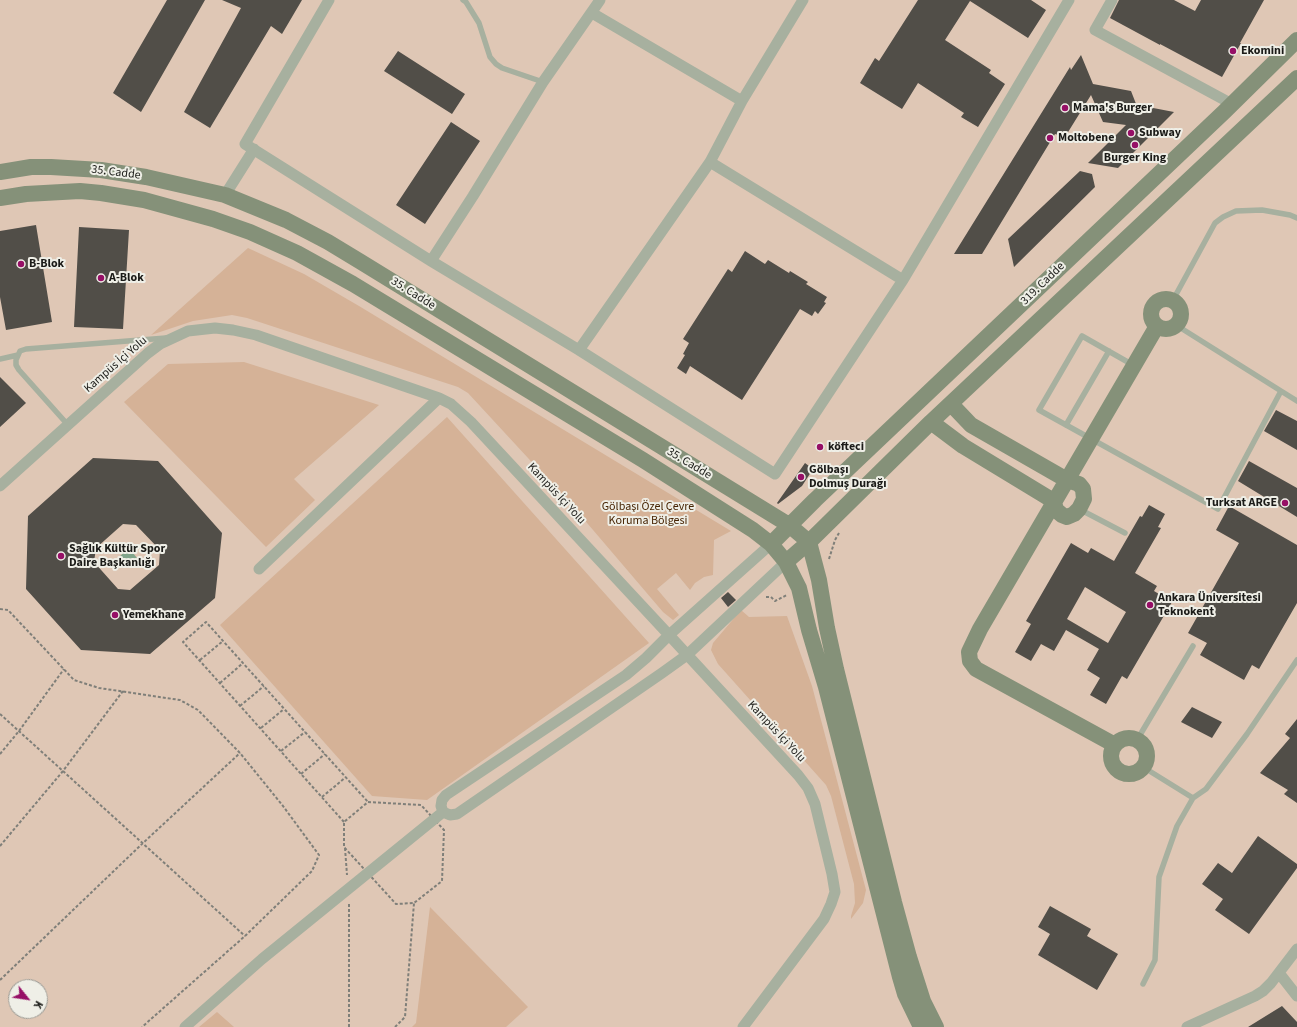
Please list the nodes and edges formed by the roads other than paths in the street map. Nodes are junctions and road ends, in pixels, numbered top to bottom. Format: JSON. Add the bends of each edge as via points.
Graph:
{"nodes":[{"id":1,"x":329,"y":0,"type":"edge"},
{"id":2,"x":463,"y":0,"type":"edge"},
{"id":3,"x":600,"y":0,"type":"edge"},
{"id":4,"x":803,"y":0,"type":"edge"},
{"id":5,"x":1069,"y":0,"type":"edge"},
{"id":6,"x":1112,"y":0,"type":"edge"},
{"id":7,"x":592,"y":13,"type":"junction"},
{"id":8,"x":1297,"y":40,"type":"edge"},
{"id":9,"x":1297,"y":78,"type":"edge"},
{"id":10,"x":543,"y":82,"type":"junction"},
{"id":11,"x":742,"y":101,"type":"junction"},
{"id":12,"x":1228,"y":108,"type":"junction"},
{"id":13,"x":1250,"y":123,"type":"junction"},
{"id":14,"x":254,"y":149,"type":"junction"},
{"id":15,"x":710,"y":162,"type":"junction"},
{"id":16,"x":0,"y":172,"type":"edge"},
{"id":17,"x":225,"y":195,"type":"junction"},
{"id":18,"x":0,"y":198,"type":"edge"},
{"id":19,"x":1297,"y":218,"type":"edge"},
{"id":20,"x":431,"y":261,"type":"junction"},
{"id":21,"x":903,"y":280,"type":"junction"},
{"id":22,"x":1173,"y":300,"type":"junction"},
{"id":23,"x":1176,"y":325,"type":"junction"},
{"id":24,"x":1157,"y":326,"type":"junction"},
{"id":25,"x":174,"y":337,"type":"junction"},
{"id":26,"x":579,"y":350,"type":"junction"},
{"id":27,"x":1108,"y":351,"type":"junction"},
{"id":28,"x":18,"y":354,"type":"junction"},
{"id":29,"x":0,"y":358,"type":"edge"},
{"id":30,"x":1134,"y":366,"type":"junction"},
{"id":31,"x":1281,"y":390,"type":"junction"},
{"id":32,"x":439,"y":398,"type":"junction"},
{"id":33,"x":1297,"y":401,"type":"edge"},
{"id":34,"x":951,"y":404,"type":"junction"},
{"id":35,"x":931,"y":422,"type":"junction"},
{"id":36,"x":68,"y":425,"type":"junction"},
{"id":37,"x":1066,"y":425,"type":"junction"},
{"id":38,"x":1091,"y":440,"type":"junction"},
{"id":39,"x":1067,"y":480,"type":"junction"},
{"id":40,"x":0,"y":486,"type":"edge"},
{"id":41,"x":1054,"y":502,"type":"junction"},
{"id":42,"x":1079,"y":509,"type":"junction"},
{"id":43,"x":789,"y":525,"type":"junction"},
{"id":44,"x":1125,"y":533,"type":"dead end"},
{"id":45,"x":809,"y":542,"type":"junction"},
{"id":46,"x":771,"y":544,"type":"junction"},
{"id":47,"x":786,"y":562,"type":"junction"},
{"id":48,"x":259,"y":569,"type":"dead end"},
{"id":49,"x":669,"y":635,"type":"junction"},
{"id":50,"x":1193,"y":646,"type":"dead end"},
{"id":51,"x":687,"y":655,"type":"junction"},
{"id":52,"x":1297,"y":660,"type":"edge"},
{"id":53,"x":1137,"y":740,"type":"junction"},
{"id":54,"x":1115,"y":745,"type":"junction"},
{"id":55,"x":1143,"y":767,"type":"junction"},
{"id":56,"x":1193,"y":798,"type":"junction"},
{"id":57,"x":443,"y":812,"type":"junction"},
{"id":58,"x":1297,"y":949,"type":"edge"},
{"id":59,"x":1279,"y":972,"type":"junction"},
{"id":60,"x":1143,"y":984,"type":"dead end"},
{"id":61,"x":1297,"y":996,"type":"edge"},
{"id":62,"x":185,"y":1027,"type":"edge"},
{"id":63,"x":743,"y":1027,"type":"edge"},
{"id":64,"x":921,"y":1027,"type":"edge"},
{"id":65,"x":936,"y":1027,"type":"edge"},
{"id":66,"x":1187,"y":1027,"type":"edge"}],
"edges":[{"from":1,"to":14,"type":"street","via":[[245,144]]},
{"from":2,"to":10,"type":"lane","via":[[479,23],[490,57],[496,64]]},
{"from":3,"to":7,"type":"street"},
{"from":4,"to":11,"type":"street"},
{"from":5,"to":21,"type":"street"},
{"from":6,"to":12,"type":"street","via":[[1095,30]]},
{"from":7,"to":10,"type":"street"},
{"from":7,"to":11,"type":"street"},
{"from":8,"to":12,"type":"street","name":"319. Cadde"},
{"from":9,"to":13,"type":"street","name":"319. Cadde"},
{"from":10,"to":20,"type":"street"},
{"from":11,"to":15,"type":"street"},
{"from":12,"to":13,"type":"street"},
{"from":12,"to":43,"type":"street","name":"319. Cadde"},
{"from":13,"to":34,"type":"street","name":"319. Cadde"},
{"from":14,"to":17,"type":"street"},
{"from":14,"to":20,"type":"street"},
{"from":15,"to":21,"type":"street"},
{"from":15,"to":26,"type":"street"},
{"from":16,"to":17,"type":"street","name":"35. Cadde","via":[[51,166],[101,170],[146,177]]},
{"from":17,"to":43,"type":"street","name":"35. Cadde","via":[[286,220],[328,242]]},
{"from":18,"to":46,"type":"street","name":"35. Cadde","via":[[80,191],[144,200],[213,219],[297,253],[353,284],[643,460]]},
{"from":19,"to":22,"type":"lane","via":[[1262,210],[1236,210],[1223,217],[1215,223]]},
{"from":20,"to":26,"type":"street"},
{"from":21,"to":26,"type":"street","via":[[775,474]]},
{"from":22,"to":23,"type":"street","via":[[1182,312],[1180,322]]},
{"from":22,"to":24,"type":"street","via":[[1163,298],[1152,308],[1151,318]]},
{"from":23,"to":24,"type":"street","via":[[1167,329]]},
{"from":23,"to":31,"type":"lane"},
{"from":24,"to":30,"type":"street"},
{"from":25,"to":28,"type":"lane","via":[[26,349]]},
{"from":25,"to":32,"type":"street","name":"Kampüs İçi Yolu","via":[[188,331],[215,328],[256,335]]},
{"from":25,"to":36,"type":"street","name":"Kampüs İçi Yolu","via":[[148,353]]},
{"from":27,"to":30,"type":"lane"},
{"from":27,"to":37,"type":"lane"},
{"from":27,"to":37,"type":"lane","via":[[1082,336],[1039,410]]},
{"from":28,"to":29,"type":"lane"},
{"from":28,"to":36,"type":"lane","via":[[16,365],[19,370]]},
{"from":30,"to":38,"type":"street"},
{"from":31,"to":33,"type":"lane"},
{"from":31,"to":38,"type":"lane","via":[[1218,509]]},
{"from":32,"to":48,"type":"street"},
{"from":32,"to":49,"type":"street","name":"Kampüs İçi Yolu","via":[[452,404],[471,422]]},
{"from":34,"to":35,"type":"street","name":"319. Cadde"},
{"from":34,"to":39,"type":"street","via":[[971,425]]},
{"from":35,"to":41,"type":"street","via":[[963,446]]},
{"from":35,"to":45,"type":"street","name":"319. Cadde"},
{"from":36,"to":40,"type":"street","name":"Kampüs İçi Yolu"},
{"from":37,"to":38,"type":"lane"},
{"from":38,"to":39,"type":"street"},
{"from":39,"to":41,"type":"street"},
{"from":39,"to":42,"type":"street","via":[[1079,484],[1082,489],[1084,499]]},
{"from":41,"to":42,"type":"street","via":[[1056,510],[1067,517]]},
{"from":41,"to":54,"type":"street","via":[[974,638],[969,652],[970,661],[976,669]]},
{"from":42,"to":44,"type":"lane"},
{"from":43,"to":45,"type":"street","name":"35. Cadde"},
{"from":43,"to":46,"type":"street","name":"319. Cadde"},
{"from":45,"to":47,"type":"street","name":"319. Cadde"},
{"from":45,"to":65,"type":"street","via":[[836,669],[896,909],[923,1001]]},
{"from":46,"to":47,"type":"street","name":"35. Cadde"},
{"from":46,"to":49,"type":"street"},
{"from":47,"to":51,"type":"street"},
{"from":47,"to":64,"type":"street","name":"35. Cadde","via":[[799,588],[900,977]]},
{"from":49,"to":51,"type":"street","name":"Kampüs İçi Yolu"},
{"from":49,"to":57,"type":"street","via":[[626,675],[446,795],[442,800]]},
{"from":50,"to":53,"type":"lane"},
{"from":51,"to":57,"type":"street","via":[[461,812],[450,815]]},
{"from":51,"to":63,"type":"street","name":"Kampüs İçi Yolu","via":[[808,788],[815,804],[835,892],[824,919]]},
{"from":52,"to":56,"type":"lane","via":[[1206,789]]},
{"from":53,"to":54,"type":"street","via":[[1125,738]]},
{"from":53,"to":55,"type":"street","via":[[1147,755]]},
{"from":54,"to":55,"type":"street","via":[[1111,756],[1118,770],[1128,774]]},
{"from":55,"to":56,"type":"lane"},
{"from":56,"to":60,"type":"lane","via":[[1177,826],[1159,877],[1155,960]]},
{"from":57,"to":62,"type":"street","via":[[262,959]]},
{"from":58,"to":59,"type":"street"},
{"from":59,"to":61,"type":"street"},
{"from":59,"to":66,"type":"street","via":[[1271,983],[1255,996]]}]}
